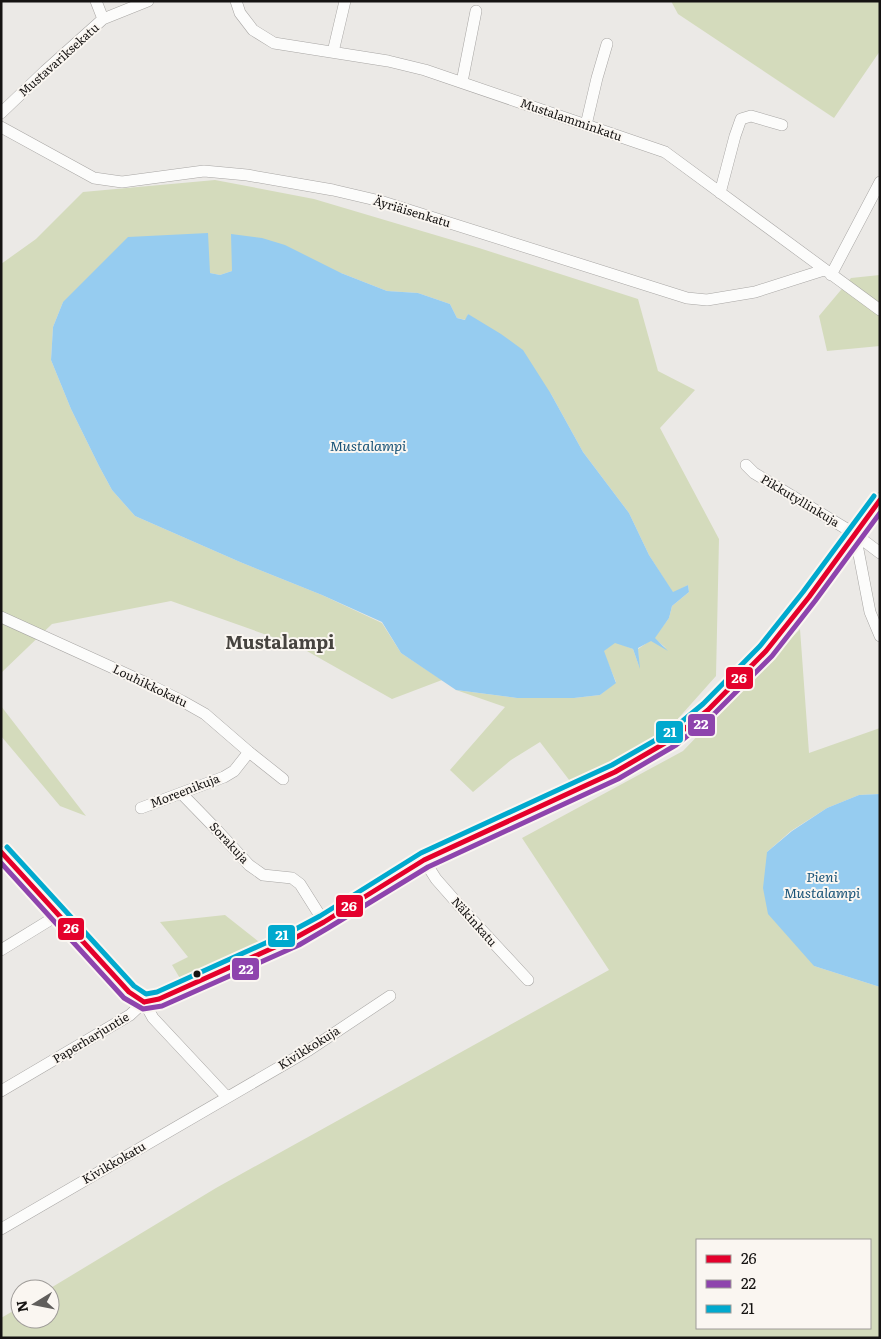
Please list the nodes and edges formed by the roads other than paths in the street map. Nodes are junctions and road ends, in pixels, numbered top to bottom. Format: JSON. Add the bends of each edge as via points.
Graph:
{"nodes":[{"id":1,"x":96,"y":1,"type":"edge"},
{"id":2,"x":148,"y":1,"type":"edge"},
{"id":3,"x":236,"y":1,"type":"edge"},
{"id":4,"x":345,"y":1,"type":"edge"},
{"id":5,"x":476,"y":11,"type":"dead end"},
{"id":6,"x":103,"y":19,"type":"junction"},
{"id":7,"x":607,"y":44,"type":"dead end"},
{"id":8,"x":333,"y":52,"type":"junction"},
{"id":9,"x":462,"y":82,"type":"junction"},
{"id":10,"x":1,"y":113,"type":"edge"},
{"id":11,"x":586,"y":125,"type":"junction"},
{"id":12,"x":782,"y":125,"type":"dead end"},
{"id":13,"x":1,"y":127,"type":"edge"},
{"id":14,"x":880,"y":182,"type":"edge"},
{"id":15,"x":720,"y":192,"type":"junction"},
{"id":16,"x":827,"y":273,"type":"junction"},
{"id":17,"x":880,"y":310,"type":"edge"},
{"id":18,"x":746,"y":465,"type":"dead end"},
{"id":19,"x":880,"y":500,"type":"edge"},
{"id":20,"x":855,"y":534,"type":"junction"},
{"id":21,"x":880,"y":553,"type":"edge"},
{"id":22,"x":1,"y":617,"type":"edge"},
{"id":23,"x":880,"y":636,"type":"edge"},
{"id":24,"x":249,"y":752,"type":"junction"},
{"id":25,"x":284,"y":779,"type":"dead end"},
{"id":26,"x":181,"y":793,"type":"junction"},
{"id":27,"x":141,"y":808,"type":"dead end"},
{"id":28,"x":1,"y":852,"type":"edge"},
{"id":29,"x":424,"y":860,"type":"junction"},
{"id":30,"x":58,"y":915,"type":"junction"},
{"id":31,"x":324,"y":922,"type":"junction"},
{"id":32,"x":1,"y":950,"type":"edge"},
{"id":33,"x":528,"y":980,"type":"dead end"},
{"id":34,"x":390,"y":996,"type":"dead end"},
{"id":35,"x":144,"y":1002,"type":"junction"},
{"id":36,"x":1,"y":1091,"type":"edge"},
{"id":37,"x":227,"y":1097,"type":"junction"},
{"id":38,"x":1,"y":1229,"type":"edge"}],
"edges":[{"from":1,"to":6,"type":"street"},
{"from":2,"to":6,"type":"street","name":"Mustavariksekatu"},
{"from":3,"to":8,"type":"street","name":"Mustalamminkatu","via":[[240,13],[253,30],[274,43]]},
{"from":4,"to":8,"type":"street"},
{"from":5,"to":9,"type":"street"},
{"from":6,"to":10,"type":"street","name":"Mustavariksekatu"},
{"from":7,"to":11,"type":"street"},
{"from":8,"to":9,"type":"street","name":"Mustalamminkatu","via":[[388,61]]},
{"from":9,"to":11,"type":"street","name":"Mustalamminkatu"},
{"from":11,"to":15,"type":"street","name":"Mustalamminkatu","via":[[665,152]]},
{"from":12,"to":15,"type":"street","via":[[751,116],[741,119]]},
{"from":13,"to":16,"type":"street","name":"Äyriäisenkatu","via":[[94,178],[122,182],[204,172],[247,175],[333,190],[687,298],[707,300],[755,292]]},
{"from":14,"to":16,"type":"street"},
{"from":15,"to":16,"type":"street","name":"Mustalamminkatu"},
{"from":16,"to":17,"type":"street","name":"Mustalamminkatu"},
{"from":18,"to":20,"type":"street","name":"Pikkutyllinkuja"},
{"from":19,"to":20,"type":"street","name":"Paperharjuntie"},
{"from":20,"to":21,"type":"street","name":"Pikkutyllinkuja"},
{"from":20,"to":23,"type":"street","via":[[870,612]]},
{"from":20,"to":29,"type":"street","name":"Paperharjuntie","via":[[766,651],[708,710],[672,739],[615,772]]},
{"from":22,"to":24,"type":"street","name":"Louhikkokatu","via":[[182,701],[205,714]]},
{"from":24,"to":25,"type":"street","name":"Louhikkokatu"},
{"from":24,"to":26,"type":"street","name":"Moreenikuja","via":[[234,771]]},
{"from":26,"to":27,"type":"street","name":"Moreenikuja"},
{"from":26,"to":31,"type":"street","name":"Sorakuja","via":[[249,865],[263,874],[292,878],[300,884]]},
{"from":28,"to":30,"type":"street"},
{"from":29,"to":31,"type":"street","name":"Paperharjuntie"},
{"from":29,"to":33,"type":"street","name":"Näkinkatu","via":[[436,880]]},
{"from":30,"to":32,"type":"street"},
{"from":30,"to":35,"type":"street","via":[[129,992]]},
{"from":31,"to":35,"type":"street","name":"Paperharjuntie","via":[[230,968],[160,999]]},
{"from":34,"to":37,"type":"street","name":"Kivikkokuja","via":[[309,1050]]},
{"from":35,"to":36,"type":"street","name":"Paperharjuntie","via":[[130,1015]]},
{"from":35,"to":37,"type":"street","via":[[153,1018]]},
{"from":37,"to":38,"type":"street","name":"Kivikkokatu"}]}
